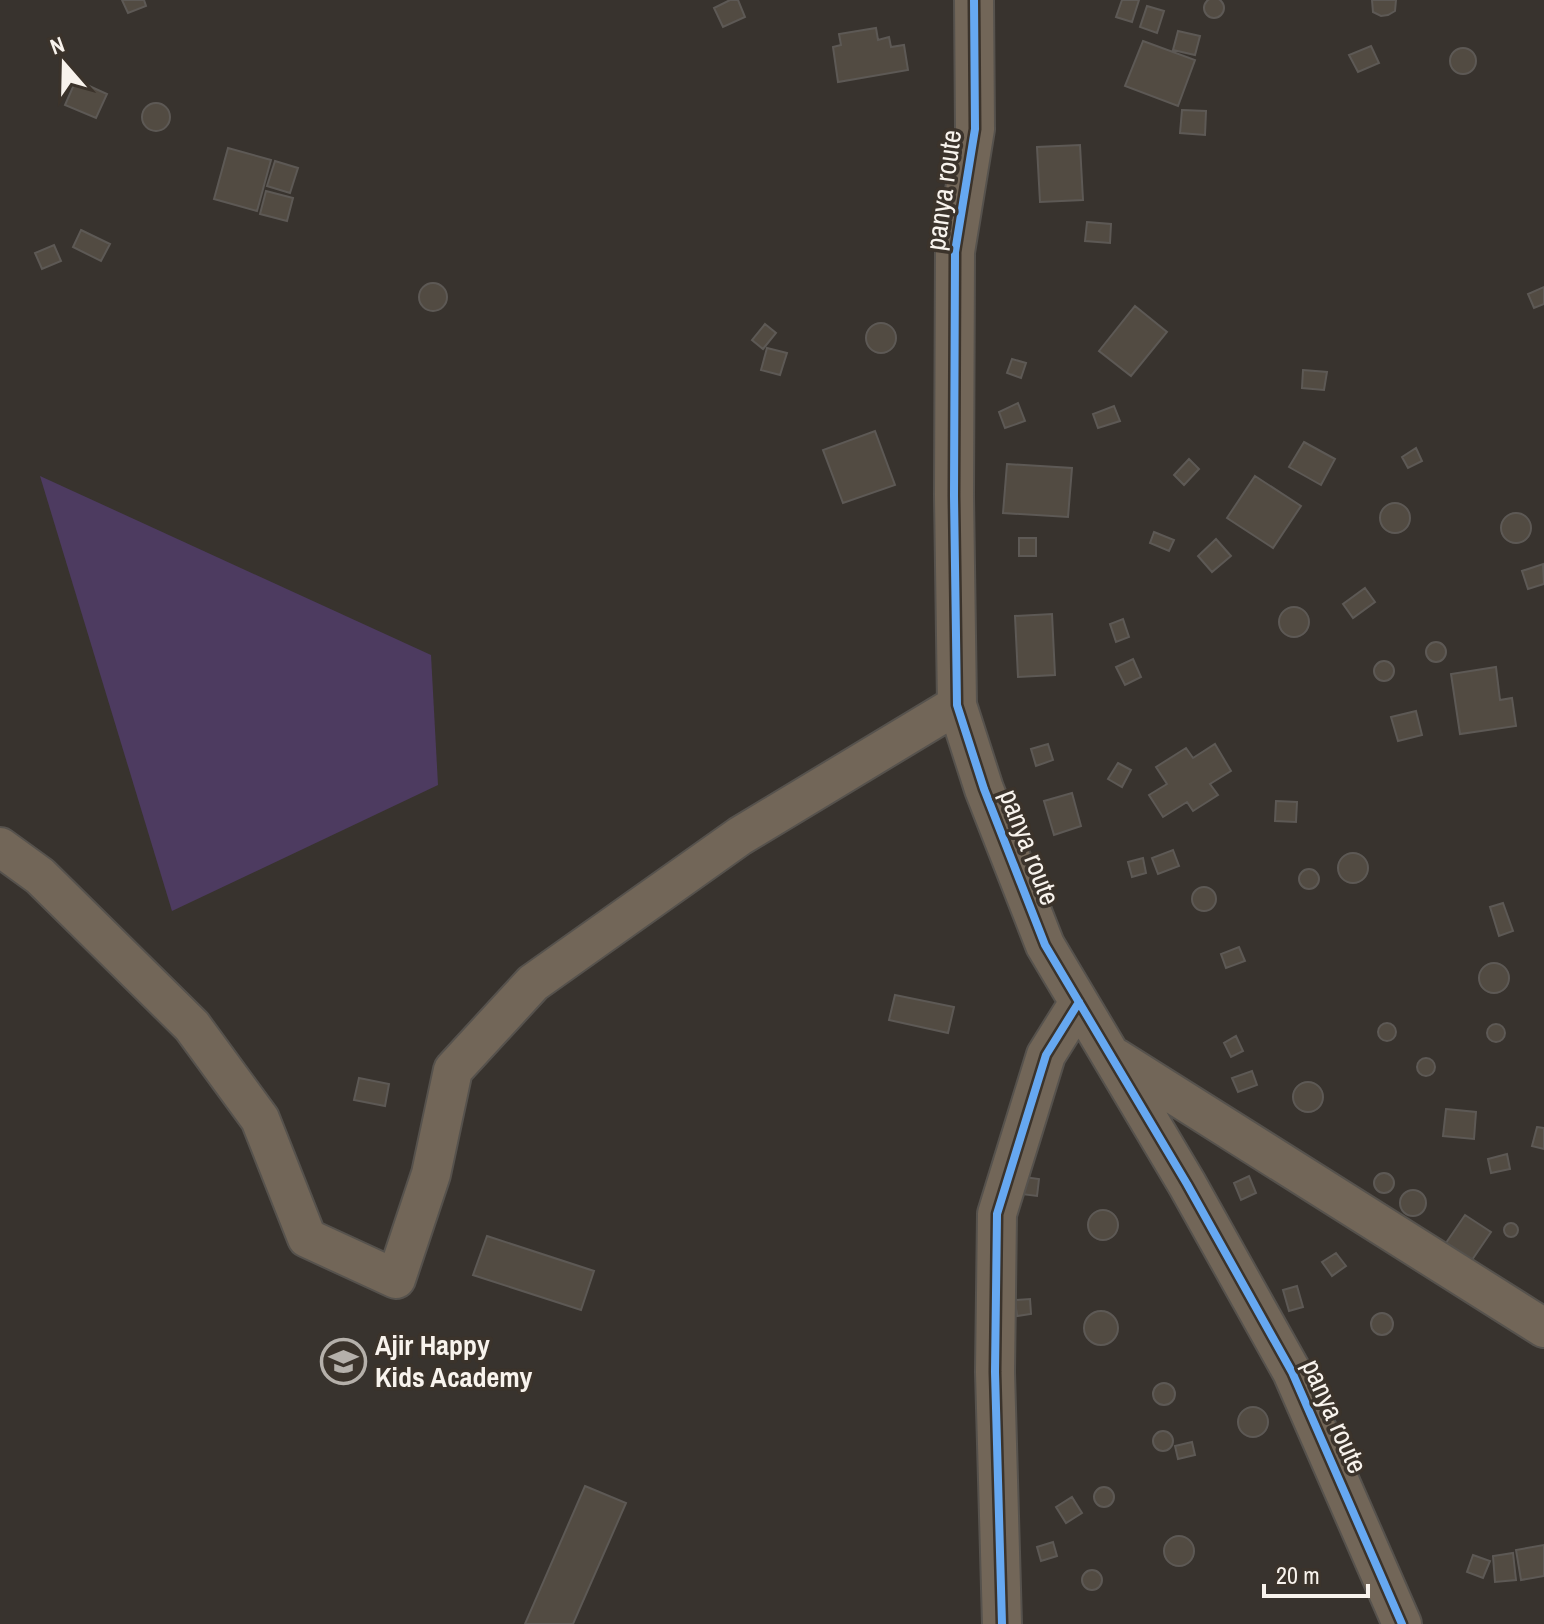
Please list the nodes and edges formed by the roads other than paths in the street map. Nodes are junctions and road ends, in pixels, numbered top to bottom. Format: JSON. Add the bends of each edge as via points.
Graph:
{"nodes":[{"id":1,"x":974,"y":0,"type":"edge"},
{"id":2,"x":957,"y":705,"type":"junction"},
{"id":3,"x":0,"y":847,"type":"edge"},
{"id":4,"x":1079,"y":1002,"type":"junction"},
{"id":5,"x":1110,"y":1055,"type":"junction"},
{"id":6,"x":1544,"y":1328,"type":"edge"},
{"id":7,"x":1002,"y":1624,"type":"edge"},
{"id":8,"x":1402,"y":1624,"type":"edge"}],
"edges":[{"from":1,"to":2,"type":"street","name":"panya route","via":[[975,129],[955,252]]},
{"from":2,"to":3,"type":"street","via":[[740,836],[533,983],[453,1070],[431,1174],[396,1279],[307,1238],[260,1119],[192,1026],[40,876]]},
{"from":2,"to":4,"type":"street","name":"panya route","via":[[1045,945]]},
{"from":4,"to":5,"type":"street","name":"panya route"},
{"from":4,"to":7,"type":"street","via":[[1046,1055],[997,1214]]},
{"from":5,"to":6,"type":"street"},
{"from":5,"to":8,"type":"street","name":"panya route","via":[[1292,1372]]}]}
